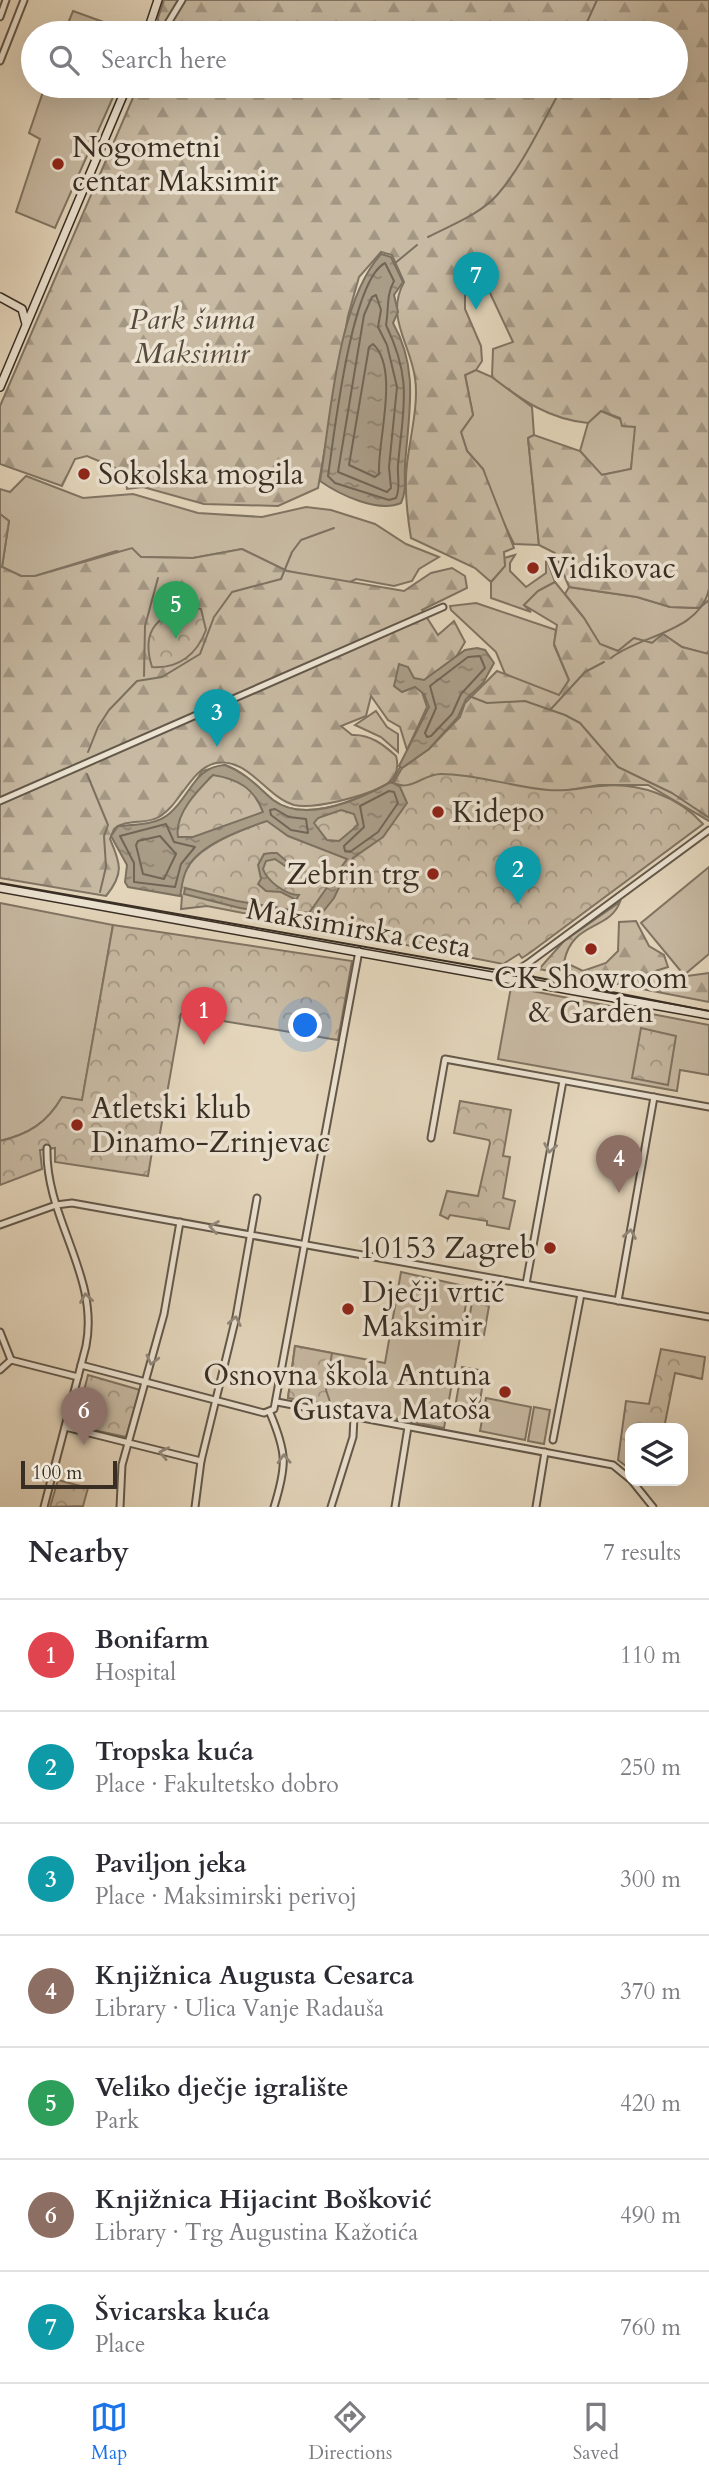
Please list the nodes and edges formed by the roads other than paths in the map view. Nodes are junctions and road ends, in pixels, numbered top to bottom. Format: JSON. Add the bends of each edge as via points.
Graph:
{"nodes":[{"id":1,"x":6,"y":0,"type":"edge"},
{"id":2,"x":24,"y":0,"type":"edge"},
{"id":3,"x":158,"y":0,"type":"edge"},
{"id":4,"x":182,"y":0,"type":"edge"},
{"id":5,"x":0,"y":17,"type":"edge"},
{"id":6,"x":151,"y":21,"type":"edge"},
{"id":7,"x":169,"y":21,"type":"edge"},
{"id":8,"x":0,"y":61,"type":"edge"},
{"id":9,"x":122,"y":98,"type":"edge"},
{"id":10,"x":0,"y":297,"type":"edge"},
{"id":11,"x":37,"y":300,"type":"junction"},
{"id":12,"x":19,"y":307,"type":"junction"},
{"id":13,"x":24,"y":330,"type":"junction"},
{"id":14,"x":0,"y":387,"type":"edge"},
{"id":15,"x":443,"y":607,"type":"dead end"},
{"id":16,"x":0,"y":801,"type":"edge"},
{"id":17,"x":709,"y":830,"type":"edge"},
{"id":18,"x":0,"y":888,"type":"edge"},
{"id":19,"x":359,"y":951,"type":"junction"},
{"id":20,"x":527,"y":964,"type":"junction"},
{"id":21,"x":506,"y":976,"type":"junction"},
{"id":22,"x":532,"y":981,"type":"junction"},
{"id":23,"x":709,"y":1015,"type":"edge"},
{"id":24,"x":563,"y":1081,"type":"junction"},
{"id":25,"x":654,"y":1097,"type":"junction"},
{"id":26,"x":709,"y":1107,"type":"edge"},
{"id":27,"x":431,"y":1138,"type":"dead end"},
{"id":28,"x":47,"y":1148,"type":"dead end"},
{"id":29,"x":257,"y":1198,"type":"dead end"},
{"id":30,"x":56,"y":1205,"type":"junction"},
{"id":31,"x":180,"y":1222,"type":"junction"},
{"id":32,"x":0,"y":1225,"type":"edge"},
{"id":33,"x":250,"y":1234,"type":"junction"},
{"id":34,"x":305,"y":1244,"type":"junction"},
{"id":35,"x":526,"y":1284,"type":"junction"},
{"id":36,"x":580,"y":1294,"type":"junction"},
{"id":37,"x":618,"y":1301,"type":"junction"},
{"id":38,"x":709,"y":1317,"type":"edge"},
{"id":39,"x":0,"y":1332,"type":"edge"},
{"id":40,"x":10,"y":1360,"type":"junction"},
{"id":41,"x":81,"y":1366,"type":"junction"},
{"id":42,"x":0,"y":1370,"type":"edge"},
{"id":43,"x":78,"y":1377,"type":"junction"},
{"id":44,"x":145,"y":1382,"type":"junction"},
{"id":45,"x":216,"y":1401,"type":"junction"},
{"id":46,"x":277,"y":1402,"type":"junction"},
{"id":47,"x":270,"y":1413,"type":"junction"},
{"id":48,"x":354,"y":1417,"type":"junction"},
{"id":49,"x":65,"y":1427,"type":"junction"},
{"id":50,"x":408,"y":1427,"type":"junction"},
{"id":51,"x":554,"y":1440,"type":"dead end"},
{"id":52,"x":128,"y":1444,"type":"junction"},
{"id":53,"x":545,"y":1452,"type":"junction"},
{"id":54,"x":201,"y":1461,"type":"junction"},
{"id":55,"x":625,"y":1475,"type":"edge"},
{"id":56,"x":636,"y":1486,"type":"edge"},
{"id":57,"x":44,"y":1507,"type":"edge"},
{"id":58,"x":120,"y":1507,"type":"edge"},
{"id":59,"x":195,"y":1507,"type":"edge"},
{"id":60,"x":274,"y":1507,"type":"edge"},
{"id":61,"x":331,"y":1507,"type":"edge"},
{"id":62,"x":394,"y":1507,"type":"edge"},
{"id":63,"x":536,"y":1507,"type":"edge"},
{"id":64,"x":653,"y":1507,"type":"edge"}],
"edges":[{"from":1,"to":5,"type":"street"},
{"from":2,"to":8,"type":"street"},
{"from":3,"to":6,"type":"main road"},
{"from":4,"to":7,"type":"street"},
{"from":9,"to":11,"type":"main road"},
{"from":10,"to":12,"type":"main road"},
{"from":11,"to":12,"type":"main road","via":[[29,307]]},
{"from":11,"to":13,"type":"main road"},
{"from":12,"to":13,"type":"main road","via":[[26,317]]},
{"from":13,"to":14,"type":"main road"},
{"from":15,"to":16,"type":"street"},
{"from":17,"to":20,"type":"street"},
{"from":18,"to":19,"type":"main road","name":"Maksimirska cesta"},
{"from":19,"to":21,"type":"main road","name":"Maksimirska cesta"},
{"from":19,"to":34,"type":"street"},
{"from":20,"to":21,"type":"street"},
{"from":20,"to":22,"type":"street"},
{"from":21,"to":22,"type":"main road","name":"Maksimirska cesta"},
{"from":22,"to":23,"type":"main road","name":"Maksimirska cesta"},
{"from":24,"to":25,"type":"street"},
{"from":24,"to":27,"type":"street","via":[[445,1059]]},
{"from":24,"to":35,"type":"street","one_way":true},
{"from":25,"to":26,"type":"street"},
{"from":37,"to":25,"type":"street","one_way":true},
{"from":28,"to":30,"type":"street"},
{"from":29,"to":33,"type":"street"},
{"from":30,"to":31,"type":"street","via":[[72,1203]]},
{"from":30,"to":32,"type":"street"},
{"from":41,"to":30,"type":"street","one_way":true,"via":[[88,1332],[87,1298]]},
{"from":33,"to":31,"type":"street","one_way":true},
{"from":31,"to":44,"type":"street","one_way":true,"via":[[167,1301]]},
{"from":33,"to":34,"type":"street"},
{"from":45,"to":33,"type":"street","one_way":true},
{"from":34,"to":35,"type":"street"},
{"from":34,"to":46,"type":"street"},
{"from":35,"to":36,"type":"street"},
{"from":36,"to":37,"type":"street"},
{"from":36,"to":51,"type":"street"},
{"from":37,"to":38,"type":"street"},
{"from":39,"to":40,"type":"street"},
{"from":40,"to":42,"type":"street"},
{"from":40,"to":43,"type":"street"},
{"from":41,"to":43,"type":"street"},
{"from":41,"to":44,"type":"street"},
{"from":43,"to":49,"type":"street"},
{"from":44,"to":45,"type":"street"},
{"from":44,"to":52,"type":"street"},
{"from":45,"to":47,"type":"street"},
{"from":45,"to":54,"type":"street"},
{"from":46,"to":47,"type":"street"},
{"from":46,"to":48,"type":"street"},
{"from":60,"to":47,"type":"street","one_way":true,"via":[[285,1455]]},
{"from":48,"to":50,"type":"street"},
{"from":48,"to":61,"type":"street","via":[[353,1437]]},
{"from":49,"to":52,"type":"street"},
{"from":49,"to":57,"type":"street"},
{"from":50,"to":53,"type":"street"},
{"from":50,"to":62,"type":"street"},
{"from":54,"to":52,"type":"street","one_way":true},
{"from":52,"to":58,"type":"street","via":[[120,1476]]},
{"from":53,"to":55,"type":"street","via":[[612,1465]]},
{"from":53,"to":63,"type":"street"},
{"from":54,"to":59,"type":"street"},
{"from":56,"to":64,"type":"street"}]}
